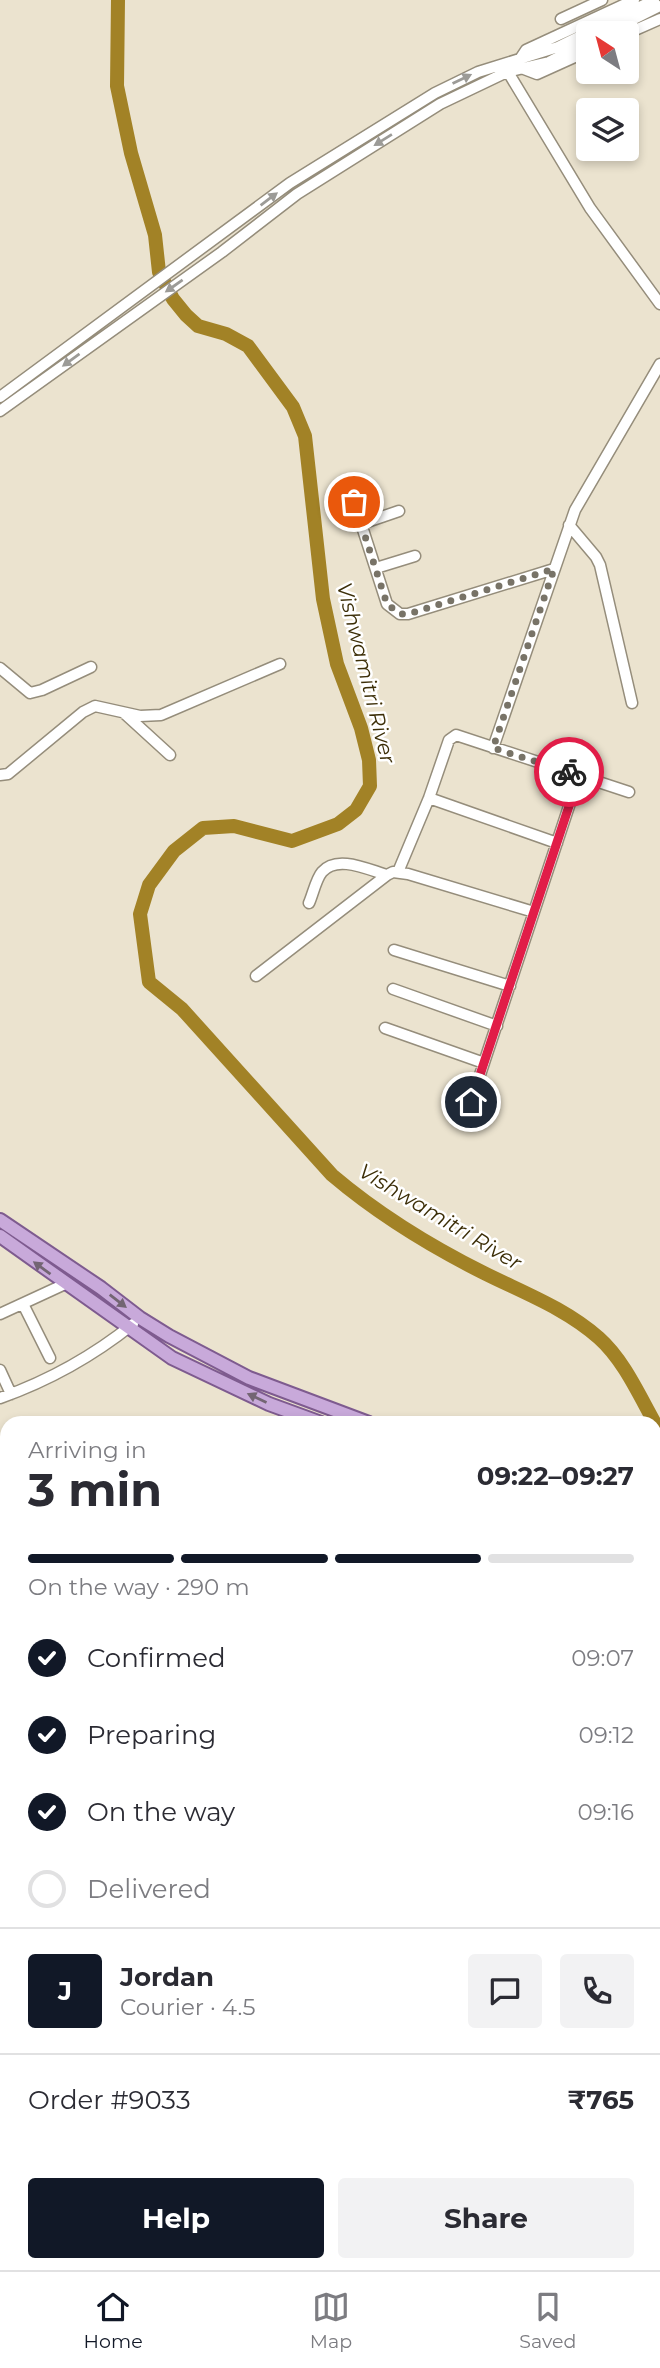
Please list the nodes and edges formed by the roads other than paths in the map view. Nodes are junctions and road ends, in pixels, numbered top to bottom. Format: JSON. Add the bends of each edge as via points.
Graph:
{"nodes":[{"id":1,"x":576,"y":0,"type":"edge"},
{"id":2,"x":602,"y":0,"type":"edge"},
{"id":3,"x":634,"y":0,"type":"edge"},
{"id":4,"x":654,"y":0,"type":"edge"},
{"id":5,"x":660,"y":6,"type":"edge"},
{"id":6,"x":580,"y":10,"type":"junction"},
{"id":7,"x":561,"y":19,"type":"dead end"},
{"id":8,"x":660,"y":19,"type":"edge"},
{"id":9,"x":585,"y":21,"type":"edge"},
{"id":10,"x":590,"y":21,"type":"edge"},
{"id":11,"x":630,"y":21,"type":"edge"},
{"id":12,"x":576,"y":28,"type":"edge"},
{"id":13,"x":639,"y":28,"type":"edge"},
{"id":14,"x":576,"y":48,"type":"edge"},
{"id":15,"x":576,"y":56,"type":"edge"},
{"id":16,"x":522,"y":64,"type":"junction"},
{"id":17,"x":505,"y":68,"type":"junction"},
{"id":18,"x":660,"y":304,"type":"edge"},
{"id":19,"x":660,"y":364,"type":"edge"},
{"id":20,"x":0,"y":397,"type":"edge"},
{"id":21,"x":0,"y":411,"type":"edge"},
{"id":22,"x":347,"y":480,"type":"dead end"},
{"id":23,"x":400,"y":511,"type":"dead end"},
{"id":24,"x":361,"y":524,"type":"junction"},
{"id":25,"x":569,"y":525,"type":"junction"},
{"id":26,"x":415,"y":556,"type":"dead end"},
{"id":27,"x":376,"y":568,"type":"junction"},
{"id":28,"x":554,"y":569,"type":"junction"},
{"id":29,"x":280,"y":664,"type":"dead end"},
{"id":30,"x":91,"y":667,"type":"dead end"},
{"id":31,"x":0,"y":668,"type":"edge"},
{"id":32,"x":632,"y":703,"type":"dead end"},
{"id":33,"x":124,"y":712,"type":"junction"},
{"id":34,"x":493,"y":748,"type":"junction"},
{"id":35,"x":170,"y":755,"type":"dead end"},
{"id":36,"x":0,"y":775,"type":"edge"},
{"id":37,"x":579,"y":776,"type":"junction"},
{"id":38,"x":629,"y":792,"type":"dead end"},
{"id":39,"x":429,"y":798,"type":"junction"},
{"id":40,"x":557,"y":844,"type":"junction"},
{"id":41,"x":398,"y":872,"type":"junction"},
{"id":42,"x":387,"y":875,"type":"junction"},
{"id":43,"x":309,"y":903,"type":"dead end"},
{"id":44,"x":534,"y":912,"type":"junction"},
{"id":45,"x":394,"y":950,"type":"dead end"},
{"id":46,"x":256,"y":976,"type":"dead end"},
{"id":47,"x":510,"y":986,"type":"junction"},
{"id":48,"x":393,"y":989,"type":"dead end"},
{"id":49,"x":496,"y":1026,"type":"junction"},
{"id":50,"x":385,"y":1028,"type":"dead end"},
{"id":51,"x":484,"y":1063,"type":"junction"},
{"id":52,"x":471,"y":1102,"type":"dead end"},
{"id":53,"x":0,"y":1220,"type":"edge"},
{"id":54,"x":0,"y":1236,"type":"edge"},
{"id":55,"x":65,"y":1284,"type":"junction"},
{"id":56,"x":23,"y":1304,"type":"junction"},
{"id":57,"x":0,"y":1314,"type":"edge"},
{"id":58,"x":140,"y":1318,"type":"junction"},
{"id":59,"x":128,"y":1328,"type":"junction"},
{"id":60,"x":50,"y":1358,"type":"dead end"},
{"id":61,"x":0,"y":1370,"type":"edge"},
{"id":62,"x":11,"y":1394,"type":"junction"},
{"id":63,"x":0,"y":1398,"type":"edge"},
{"id":64,"x":301,"y":1416,"type":"edge"},
{"id":65,"x":350,"y":1416,"type":"edge"}],
"edges":[{"from":1,"to":6,"type":"street"},
{"from":2,"to":6,"type":"street"},
{"from":3,"to":10,"type":"street"},
{"from":4,"to":16,"type":"street"},
{"from":5,"to":11,"type":"street"},
{"from":6,"to":7,"type":"street"},
{"from":6,"to":9,"type":"street"},
{"from":8,"to":13,"type":"street"},
{"from":12,"to":16,"type":"street","via":[[526,50]]},
{"from":14,"to":16,"type":"street","via":[[550,61]]},
{"from":15,"to":16,"type":"street","via":[[537,74]]},
{"from":16,"to":17,"type":"street"},
{"from":17,"to":18,"type":"street","via":[[601,225]]},
{"from":20,"to":17,"type":"street","one_way":true,"via":[[290,183],[435,93],[478,72]]},
{"from":17,"to":21,"type":"street","one_way":true,"via":[[297,194]]},
{"from":19,"to":25,"type":"street"},
{"from":22,"to":24,"type":"street"},
{"from":23,"to":24,"type":"street"},
{"from":24,"to":27,"type":"street"},
{"from":25,"to":28,"type":"street"},
{"from":25,"to":32,"type":"street","via":[[600,565]]},
{"from":26,"to":27,"type":"street"},
{"from":27,"to":28,"type":"street","via":[[387,604],[400,614]]},
{"from":28,"to":34,"type":"street"},
{"from":29,"to":33,"type":"street","via":[[161,715]]},
{"from":30,"to":31,"type":"street","via":[[30,693]]},
{"from":33,"to":35,"type":"street"},
{"from":33,"to":36,"type":"street","via":[[89,708],[8,774]]},
{"from":34,"to":37,"type":"street"},
{"from":34,"to":39,"type":"street","via":[[456,735],[449,740]]},
{"from":37,"to":38,"type":"street"},
{"from":37,"to":40,"type":"street"},
{"from":39,"to":40,"type":"street"},
{"from":39,"to":41,"type":"street"},
{"from":40,"to":44,"type":"street"},
{"from":41,"to":42,"type":"street"},
{"from":41,"to":44,"type":"street"},
{"from":42,"to":43,"type":"street","via":[[342,863],[331,866],[322,871]]},
{"from":42,"to":46,"type":"street"},
{"from":44,"to":47,"type":"street"},
{"from":45,"to":47,"type":"street"},
{"from":47,"to":49,"type":"street"},
{"from":48,"to":49,"type":"street"},
{"from":49,"to":51,"type":"street"},
{"from":50,"to":51,"type":"street"},
{"from":51,"to":52,"type":"street"},
{"from":53,"to":58,"type":"main road","one_way":true},
{"from":55,"to":54,"type":"main road","one_way":true},
{"from":55,"to":56,"type":"street"},
{"from":55,"to":59,"type":"main road"},
{"from":56,"to":57,"type":"street"},
{"from":56,"to":60,"type":"street"},
{"from":58,"to":59,"type":"street"},
{"from":58,"to":65,"type":"main road","via":[[249,1378]]},
{"from":59,"to":62,"type":"street","via":[[71,1366]]},
{"from":64,"to":59,"type":"main road","one_way":true,"via":[[172,1358]]},
{"from":61,"to":62,"type":"street"},
{"from":62,"to":63,"type":"street"}]}
